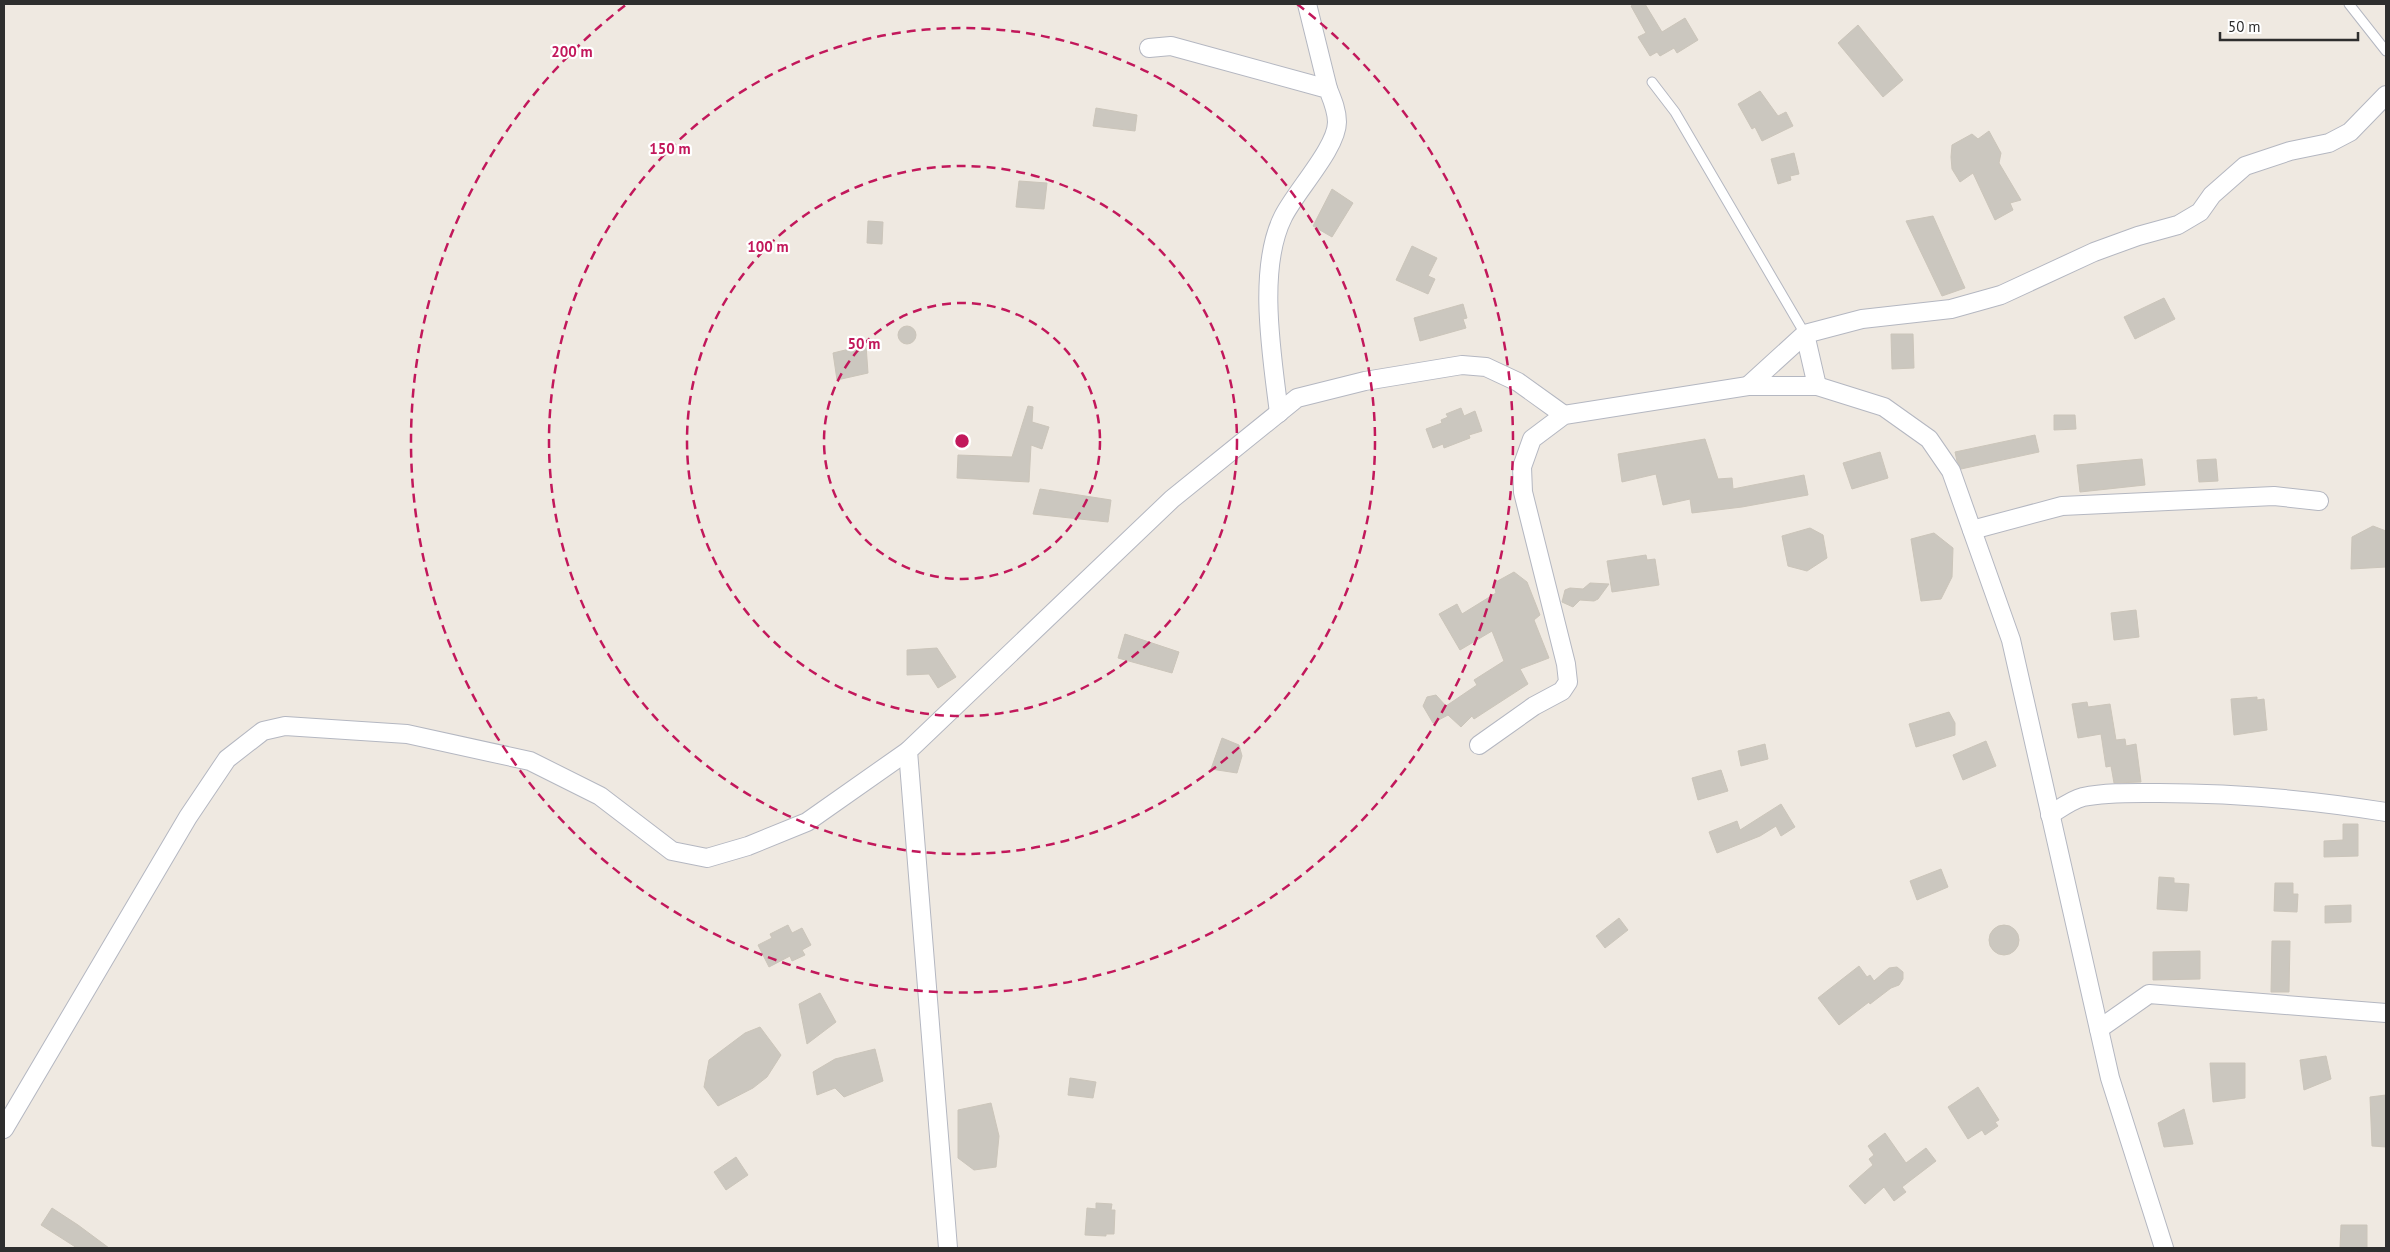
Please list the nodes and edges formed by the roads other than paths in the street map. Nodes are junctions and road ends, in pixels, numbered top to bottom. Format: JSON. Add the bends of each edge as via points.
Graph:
{"nodes":[{"id":1,"x":1307,"y":4,"type":"edge"},
{"id":2,"x":2349,"y":4,"type":"edge"},
{"id":3,"x":1149,"y":48,"type":"dead end"},
{"id":4,"x":2386,"y":51,"type":"edge"},
{"id":5,"x":1652,"y":82,"type":"dead end"},
{"id":6,"x":1328,"y":89,"type":"junction"},
{"id":7,"x":2386,"y":95,"type":"edge"},
{"id":8,"x":1804,"y":334,"type":"junction"},
{"id":9,"x":1748,"y":386,"type":"junction"},
{"id":10,"x":1817,"y":386,"type":"junction"},
{"id":11,"x":1279,"y":412,"type":"junction"},
{"id":12,"x":1564,"y":414,"type":"junction"},
{"id":13,"x":2319,"y":501,"type":"dead end"},
{"id":14,"x":1972,"y":530,"type":"junction"},
{"id":15,"x":1480,"y":745,"type":"dead end"},
{"id":16,"x":908,"y":751,"type":"junction"},
{"id":17,"x":2386,"y":812,"type":"edge"},
{"id":18,"x":2050,"y":815,"type":"junction"},
{"id":19,"x":2386,"y":1013,"type":"edge"},
{"id":20,"x":2099,"y":1029,"type":"junction"},
{"id":21,"x":4,"y":1129,"type":"edge"},
{"id":22,"x":948,"y":1248,"type":"edge"},
{"id":23,"x":2164,"y":1248,"type":"edge"}],
"edges":[{"from":1,"to":6,"type":"street"},
{"from":2,"to":4,"type":"lane"},
{"from":3,"to":6,"type":"street","via":[[1171,46]]},
{"from":5,"to":8,"type":"lane","via":[[1675,112]]},
{"from":6,"to":11,"type":"street","via":[[1337,123],[1330,141],[1284,215],[1276,234],[1270,276],[1270,340]]},
{"from":7,"to":8,"type":"street","via":[[2350,132],[2329,143],[2290,151],[2245,166],[2212,195],[2200,212],[2178,225],[2094,252],[2001,295],[1951,309],[1862,319]]},
{"from":8,"to":9,"type":"street"},
{"from":8,"to":10,"type":"street"},
{"from":9,"to":10,"type":"street"},
{"from":9,"to":12,"type":"street"},
{"from":10,"to":14,"type":"street","via":[[1884,408],[1929,439],[1951,471]]},
{"from":11,"to":12,"type":"street","via":[[1297,398],[1365,381],[1462,365],[1486,367],[1518,382]]},
{"from":11,"to":16,"type":"street","via":[[1172,499]]},
{"from":12,"to":15,"type":"street","via":[[1532,439],[1522,467],[1523,492],[1568,682],[1562,691],[1534,706]]},
{"from":13,"to":14,"type":"street","via":[[2274,496],[2062,506]]},
{"from":14,"to":18,"type":"street","via":[[2011,640]]},
{"from":16,"to":21,"type":"street","via":[[807,822],[708,858],[672,852],[600,796],[530,761],[407,734],[285,726],[263,732],[227,759],[188,817]]},
{"from":16,"to":22,"type":"street"},
{"from":17,"to":18,"type":"street","via":[[2281,799],[2204,793],[2144,793],[2084,797],[2065,804]]},
{"from":18,"to":20,"type":"street"},
{"from":19,"to":20,"type":"street","via":[[2149,994]]},
{"from":20,"to":23,"type":"street","via":[[2110,1078]]}]}
